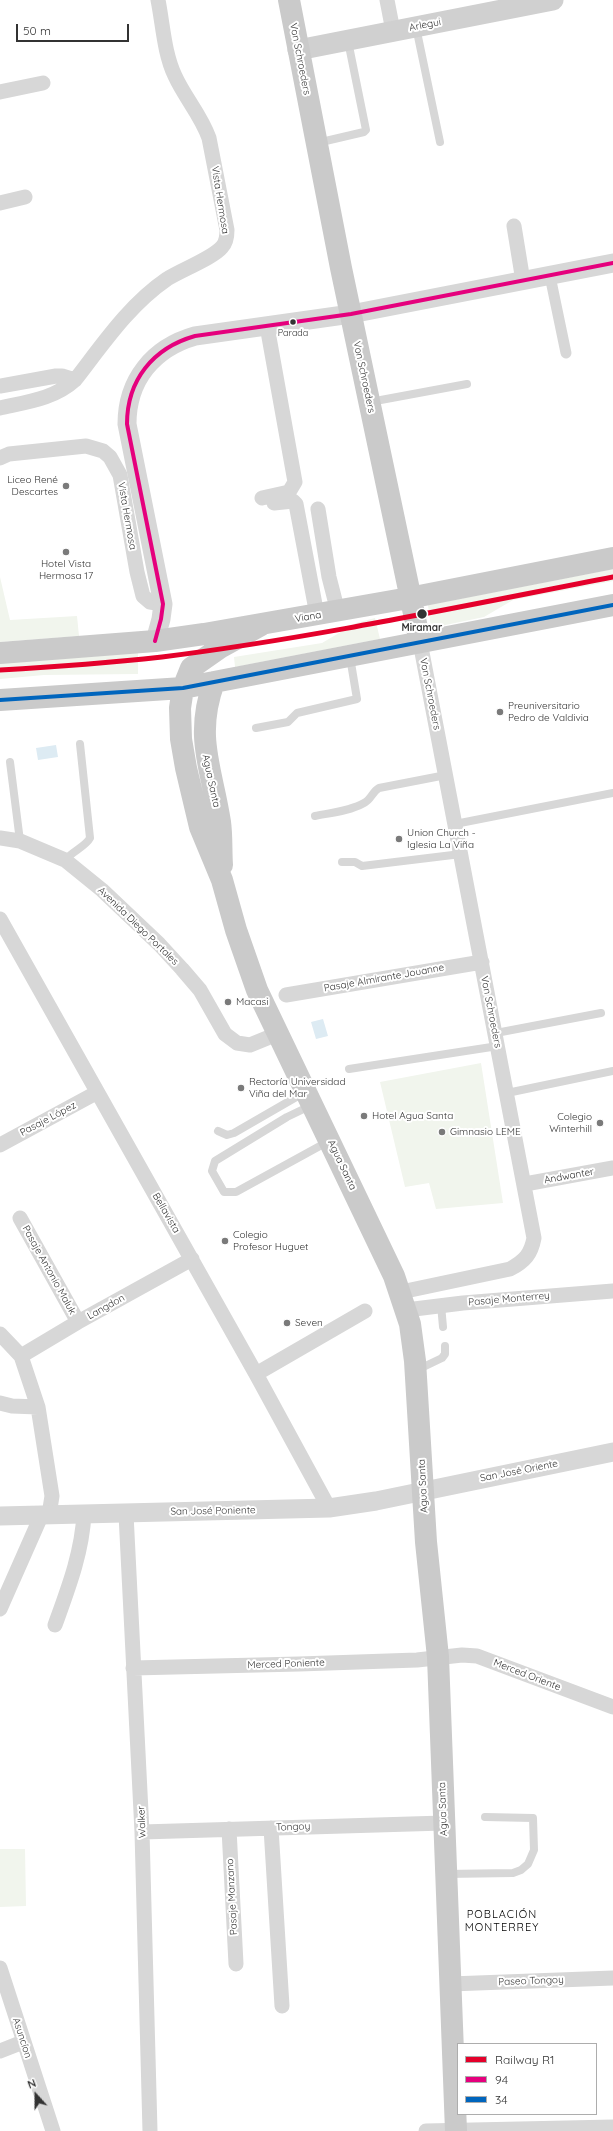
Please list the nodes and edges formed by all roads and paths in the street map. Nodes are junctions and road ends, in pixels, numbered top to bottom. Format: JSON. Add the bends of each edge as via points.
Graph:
{"nodes":[{"id":1,"x":158,"y":0,"type":"edge"},
{"id":2,"x":289,"y":0,"type":"edge"},
{"id":3,"x":387,"y":0,"type":"edge"},
{"id":4,"x":553,"y":0,"type":"edge"},
{"id":5,"x":416,"y":27,"type":"junction"},
{"id":6,"x":394,"y":31,"type":"junction"},
{"id":7,"x":348,"y":40,"type":"junction"},
{"id":8,"x":298,"y":50,"type":"junction"},
{"id":9,"x":43,"y":83,"type":"dead end"},
{"id":10,"x":0,"y":92,"type":"edge"},
{"id":11,"x":440,"y":142,"type":"dead end"},
{"id":12,"x":317,"y":143,"type":"junction"},
{"id":13,"x":25,"y":197,"type":"dead end"},
{"id":14,"x":0,"y":202,"type":"edge"},
{"id":15,"x":514,"y":226,"type":"dead end"},
{"id":16,"x":613,"y":264,"type":"edge"},
{"id":17,"x":550,"y":276,"type":"junction"},
{"id":18,"x":523,"y":281,"type":"junction"},
{"id":19,"x":351,"y":314,"type":"junction"},
{"id":20,"x":267,"y":326,"type":"junction"},
{"id":21,"x":566,"y":353,"type":"dead end"},
{"id":22,"x":75,"y":380,"type":"junction"},
{"id":23,"x":467,"y":384,"type":"dead end"},
{"id":24,"x":0,"y":386,"type":"edge"},
{"id":25,"x":369,"y":402,"type":"junction"},
{"id":26,"x":0,"y":408,"type":"edge"},
{"id":27,"x":0,"y":458,"type":"edge"},
{"id":28,"x":318,"y":509,"type":"dead end"},
{"id":29,"x":613,"y":558,"type":"edge"},
{"id":30,"x":409,"y":598,"type":"junction"},
{"id":31,"x":163,"y":604,"type":"junction"},
{"id":32,"x":613,"y":605,"type":"edge"},
{"id":33,"x":327,"y":613,"type":"junction"},
{"id":34,"x":261,"y":625,"type":"junction"},
{"id":35,"x":155,"y":641,"type":"junction"},
{"id":36,"x":420,"y":642,"type":"junction"},
{"id":37,"x":0,"y":653,"type":"edge"},
{"id":38,"x":350,"y":656,"type":"junction"},
{"id":39,"x":214,"y":682,"type":"junction"},
{"id":40,"x":183,"y":688,"type":"junction"},
{"id":41,"x":0,"y":700,"type":"edge"},
{"id":42,"x":256,"y":728,"type":"dead end"},
{"id":43,"x":80,"y":744,"type":"dead end"},
{"id":44,"x":10,"y":762,"type":"dead end"},
{"id":45,"x":446,"y":775,"type":"junction"},
{"id":46,"x":613,"y":794,"type":"edge"},
{"id":47,"x":314,"y":816,"type":"dead end"},
{"id":48,"x":455,"y":824,"type":"junction"},
{"id":49,"x":0,"y":838,"type":"edge"},
{"id":50,"x":20,"y":841,"type":"junction"},
{"id":51,"x":461,"y":854,"type":"junction"},
{"id":52,"x":65,"y":860,"type":"junction"},
{"id":53,"x":342,"y":862,"type":"dead end"},
{"id":54,"x":222,"y":880,"type":"junction"},
{"id":55,"x":0,"y":919,"type":"edge"},
{"id":56,"x":482,"y":962,"type":"junction"},
{"id":57,"x":286,"y":995,"type":"dead end"},
{"id":58,"x":601,"y":1013,"type":"dead end"},
{"id":59,"x":278,"y":1034,"type":"junction"},
{"id":60,"x":497,"y":1040,"type":"junction"},
{"id":61,"x":349,"y":1069,"type":"dead end"},
{"id":62,"x":613,"y":1071,"type":"edge"},
{"id":63,"x":96,"y":1093,"type":"junction"},
{"id":64,"x":507,"y":1093,"type":"junction"},
{"id":65,"x":309,"y":1098,"type":"junction"},
{"id":66,"x":218,"y":1131,"type":"dead end"},
{"id":67,"x":330,"y":1141,"type":"junction"},
{"id":68,"x":0,"y":1145,"type":"edge"},
{"id":69,"x":613,"y":1168,"type":"edge"},
{"id":70,"x":525,"y":1184,"type":"junction"},
{"id":71,"x":20,"y":1218,"type":"dead end"},
{"id":72,"x":192,"y":1259,"type":"junction"},
{"id":73,"x":613,"y":1291,"type":"edge"},
{"id":74,"x":403,"y":1301,"type":"junction"},
{"id":75,"x":441,"y":1305,"type":"junction"},
{"id":76,"x":365,"y":1311,"type":"dead end"},
{"id":77,"x":78,"y":1322,"type":"junction"},
{"id":78,"x":443,"y":1327,"type":"dead end"},
{"id":79,"x":0,"y":1334,"type":"edge"},
{"id":80,"x":445,"y":1346,"type":"dead end"},
{"id":81,"x":21,"y":1356,"type":"junction"},
{"id":82,"x":416,"y":1370,"type":"junction"},
{"id":83,"x":256,"y":1374,"type":"junction"},
{"id":84,"x":0,"y":1403,"type":"edge"},
{"id":85,"x":38,"y":1407,"type":"junction"},
{"id":86,"x":613,"y":1452,"type":"edge"},
{"id":87,"x":424,"y":1490,"type":"junction"},
{"id":88,"x":328,"y":1508,"type":"junction"},
{"id":89,"x":84,"y":1514,"type":"junction"},
{"id":90,"x":126,"y":1514,"type":"junction"},
{"id":91,"x":45,"y":1515,"type":"junction"},
{"id":92,"x":0,"y":1516,"type":"edge"},
{"id":93,"x":0,"y":1609,"type":"edge"},
{"id":94,"x":55,"y":1625,"type":"dead end"},
{"id":95,"x":438,"y":1657,"type":"junction"},
{"id":96,"x":133,"y":1668,"type":"junction"},
{"id":97,"x":613,"y":1707,"type":"edge"},
{"id":98,"x":485,"y":1817,"type":"dead end"},
{"id":99,"x":444,"y":1823,"type":"junction"},
{"id":100,"x":272,"y":1828,"type":"junction"},
{"id":101,"x":229,"y":1829,"type":"junction"},
{"id":102,"x":142,"y":1832,"type":"junction"},
{"id":103,"x":446,"y":1874,"type":"junction"},
{"id":104,"x":236,"y":1964,"type":"dead end"},
{"id":105,"x":0,"y":1968,"type":"edge"},
{"id":106,"x":613,"y":1978,"type":"edge"},
{"id":107,"x":450,"y":1984,"type":"junction"},
{"id":108,"x":282,"y":2006,"type":"dead end"},
{"id":109,"x":23,"y":2042,"type":"junction"},
{"id":110,"x":0,"y":2051,"type":"edge"},
{"id":111,"x":613,"y":2127,"type":"edge"},
{"id":112,"x":584,"y":2129,"type":"edge"},
{"id":113,"x":456,"y":2130,"type":"edge"},
{"id":114,"x":533,"y":2130,"type":"edge"},
{"id":115,"x":53,"y":2131,"type":"edge"},
{"id":116,"x":150,"y":2131,"type":"edge"},
{"id":117,"x":426,"y":2131,"type":"edge"}],
"edges":[{"from":1,"to":22,"type":"street","name":"Vista Hermosa","via":[[169,62],[180,86],[205,125],[209,138],[227,236],[218,252],[167,280],[139,301]]},
{"from":2,"to":8,"type":"main road","name":"Von Schroeders"},
{"from":3,"to":6,"type":"street"},
{"from":4,"to":5,"type":"main road","name":"Arlegui"},
{"from":5,"to":6,"type":"main road","name":"Arlegui"},
{"from":5,"to":11,"type":"lane"},
{"from":6,"to":7,"type":"main road","name":"Arlegui"},
{"from":7,"to":8,"type":"main road","name":"Arlegui"},
{"from":7,"to":12,"type":"lane","via":[[366,130]]},
{"from":8,"to":12,"type":"main road","name":"Von Schroeders"},
{"from":9,"to":10,"type":"street"},
{"from":12,"to":19,"type":"main road","name":"Von Schroeders"},
{"from":13,"to":14,"type":"street"},
{"from":15,"to":18,"type":"street"},
{"from":16,"to":17,"type":"street"},
{"from":17,"to":18,"type":"street"},
{"from":17,"to":21,"type":"street"},
{"from":18,"to":19,"type":"street"},
{"from":19,"to":20,"type":"street"},
{"from":19,"to":25,"type":"main road","name":"Von Schroeders"},
{"from":20,"to":31,"type":"street","via":[[195,336],[172,345],[151,360],[132,391],[127,424]]},
{"from":20,"to":33,"type":"street","via":[[295,482],[289,492],[267,501],[289,500],[296,504]]},
{"from":22,"to":24,"type":"street","via":[[56,376]]},
{"from":22,"to":26,"type":"street","name":"Vista Hermosa","via":[[46,398]]},
{"from":23,"to":25,"type":"lane"},
{"from":25,"to":30,"type":"main road","name":"Von Schroeders"},
{"from":27,"to":31,"type":"street","name":"Vista Hermosa","via":[[9,454],[86,446],[110,457],[120,475],[143,596],[150,602]]},
{"from":28,"to":33,"type":"street","via":[[329,577]]},
{"from":29,"to":30,"type":"main road","name":"Viana"},
{"from":30,"to":33,"type":"main road","name":"Viana"},
{"from":30,"to":36,"type":"main road","name":"Von Schroeders"},
{"from":31,"to":35,"type":"street"},
{"from":32,"to":36,"type":"main road"},
{"from":33,"to":34,"type":"main road","name":"Viana"},
{"from":34,"to":35,"type":"main road","name":"Viana"},
{"from":34,"to":40,"type":"main road","name":"Agua Santa","via":[[221,647],[192,668]]},
{"from":35,"to":37,"type":"main road","name":"Viana"},
{"from":36,"to":38,"type":"main road"},
{"from":36,"to":45,"type":"street","name":"Von Schroeders"},
{"from":38,"to":39,"type":"main road"},
{"from":38,"to":42,"type":"lane","via":[[357,699],[297,713],[288,722]]},
{"from":39,"to":40,"type":"main road"},
{"from":39,"to":54,"type":"main road","name":"Agua Santa","via":[[206,709],[204,740],[205,756],[220,824]]},
{"from":40,"to":41,"type":"main road"},
{"from":40,"to":54,"type":"main road","name":"Agua Santa","via":[[180,708],[186,768],[200,827]]},
{"from":43,"to":52,"type":"lane","via":[[90,838]]},
{"from":44,"to":50,"type":"lane"},
{"from":45,"to":47,"type":"lane","via":[[379,788],[365,803]]},
{"from":45,"to":48,"type":"street","name":"Von Schroeders"},
{"from":46,"to":48,"type":"lane"},
{"from":48,"to":51,"type":"street","name":"Von Schroeders"},
{"from":49,"to":50,"type":"street","name":"Avenida Diego Portales"},
{"from":50,"to":52,"type":"street","name":"Avenida Diego Portales"},
{"from":51,"to":53,"type":"lane","via":[[362,866],[355,862]]},
{"from":51,"to":56,"type":"street","name":"Von Schroeders"},
{"from":52,"to":59,"type":"street","name":"Avenida Diego Portales","via":[[102,890],[159,944],[200,990],[225,1034],[237,1043],[250,1045]]},
{"from":54,"to":59,"type":"main road","name":"Agua Santa","via":[[246,961]]},
{"from":55,"to":63,"type":"street","name":"Bellavista"},
{"from":56,"to":57,"type":"street","name":"Pasaje Almirante Jouanne"},
{"from":56,"to":60,"type":"street","name":"Von Schroeders"},
{"from":58,"to":60,"type":"lane"},
{"from":59,"to":65,"type":"main road","name":"Agua Santa"},
{"from":60,"to":61,"type":"lane"},
{"from":60,"to":64,"type":"street","name":"Von Schroeders"},
{"from":62,"to":64,"type":"lane"},
{"from":63,"to":68,"type":"street","name":"Pasaje López"},
{"from":63,"to":72,"type":"street","name":"Bellavista"},
{"from":64,"to":70,"type":"street","name":"Von Schroeders"},
{"from":65,"to":66,"type":"lane","via":[[234,1133],[227,1135]]},
{"from":65,"to":67,"type":"main road","name":"Agua Santa"},
{"from":65,"to":67,"type":"lane","via":[[287,1117],[215,1161],[212,1171],[224,1192],[236,1192]]},
{"from":67,"to":74,"type":"main road","name":"Agua Santa"},
{"from":69,"to":70,"type":"street","name":"Andwanter"},
{"from":70,"to":74,"type":"street","name":"Von Schroeders","via":[[534,1238],[532,1250],[523,1262],[510,1269]]},
{"from":71,"to":77,"type":"street","name":"Pasaje Antonio Maluk"},
{"from":72,"to":77,"type":"street","name":"Langdon"},
{"from":72,"to":83,"type":"street","name":"Bellavista"},
{"from":73,"to":75,"type":"street","name":"Pasaje Monterrey"},
{"from":74,"to":75,"type":"street","name":"Pasaje Monterrey"},
{"from":74,"to":82,"type":"main road","name":"Agua Santa","via":[[413,1340]]},
{"from":75,"to":78,"type":"lane"},
{"from":76,"to":83,"type":"street"},
{"from":77,"to":81,"type":"street","name":"Langdon"},
{"from":79,"to":81,"type":"street"},
{"from":80,"to":82,"type":"lane","via":[[442,1358]]},
{"from":81,"to":85,"type":"street"},
{"from":82,"to":87,"type":"main road","name":"Agua Santa"},
{"from":83,"to":88,"type":"street","name":"Bellavista"},
{"from":84,"to":85,"type":"street"},
{"from":85,"to":91,"type":"street","via":[[52,1496]]},
{"from":86,"to":87,"type":"street","name":"San José Oriente"},
{"from":87,"to":88,"type":"street","name":"San José Poniente"},
{"from":87,"to":95,"type":"main road","name":"Agua Santa","via":[[426,1542]]},
{"from":88,"to":90,"type":"street","name":"San José Poniente"},
{"from":89,"to":90,"type":"street","name":"San José Poniente"},
{"from":89,"to":91,"type":"street","name":"San José Poniente"},
{"from":89,"to":94,"type":"street","via":[[84,1530],[74,1573]]},
{"from":90,"to":96,"type":"street","name":"Walker"},
{"from":91,"to":92,"type":"street","name":"San José Poniente"},
{"from":91,"to":93,"type":"street"},
{"from":95,"to":96,"type":"street","name":"Merced Poniente","via":[[417,1660]]},
{"from":95,"to":97,"type":"street","name":"Merced Oriente","via":[[477,1656]]},
{"from":95,"to":99,"type":"main road","name":"Agua Santa"},
{"from":96,"to":102,"type":"street","name":"Walker"},
{"from":98,"to":103,"type":"lane","via":[[533,1818],[534,1850],[528,1864],[513,1873]]},
{"from":99,"to":100,"type":"street","name":"Tongoy"},
{"from":99,"to":103,"type":"main road","name":"Agua Santa"},
{"from":100,"to":101,"type":"street","name":"Tongoy"},
{"from":100,"to":108,"type":"street"},
{"from":101,"to":102,"type":"street","name":"Tongoy"},
{"from":101,"to":104,"type":"street","name":"Pasaje Manzano"},
{"from":102,"to":116,"type":"street","name":"Walker"},
{"from":103,"to":107,"type":"main road","name":"Agua Santa"},
{"from":105,"to":109,"type":"street","name":"Asuncíon"},
{"from":106,"to":107,"type":"street","name":"Paseo Tongoy"},
{"from":107,"to":113,"type":"main road","name":"Agua Santa"},
{"from":109,"to":110,"type":"street"},
{"from":109,"to":115,"type":"street","name":"Asuncíon"},
{"from":111,"to":112,"type":"street"},
{"from":112,"to":114,"type":"street"},
{"from":113,"to":114,"type":"street"},
{"from":113,"to":117,"type":"street"}]}
